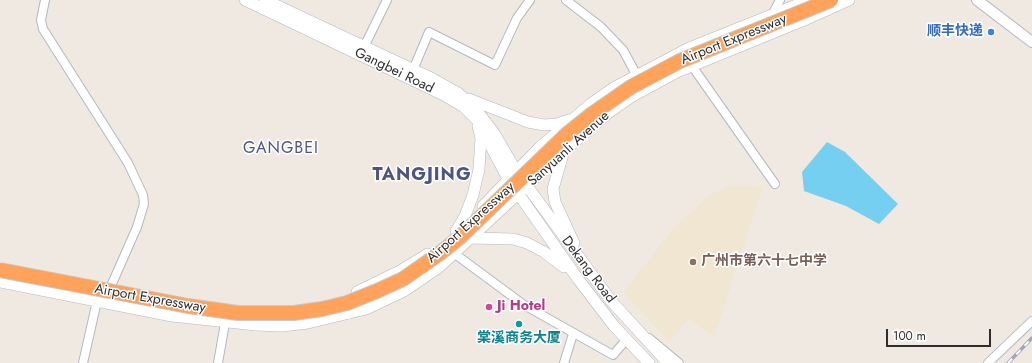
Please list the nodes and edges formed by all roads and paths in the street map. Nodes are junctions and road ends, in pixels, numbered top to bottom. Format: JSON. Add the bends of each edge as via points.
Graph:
{"nodes":[{"id":1,"x":44,"y":0,"type":"edge"},
{"id":2,"x":245,"y":0,"type":"edge"},
{"id":3,"x":265,"y":0,"type":"edge"},
{"id":4,"x":386,"y":0,"type":"edge"},
{"id":5,"x":530,"y":0,"type":"edge"},
{"id":6,"x":566,"y":0,"type":"edge"},
{"id":7,"x":780,"y":0,"type":"edge"},
{"id":8,"x":807,"y":0,"type":"edge"},
{"id":9,"x":830,"y":0,"type":"edge"},
{"id":10,"x":849,"y":0,"type":"edge"},
{"id":11,"x":976,"y":0,"type":"edge"},
{"id":12,"x":772,"y":15,"type":"junction"},
{"id":13,"x":1032,"y":42,"type":"edge"},
{"id":14,"x":364,"y":47,"type":"junction"},
{"id":15,"x":692,"y":66,"type":"junction"},
{"id":16,"x":413,"y":70,"type":"junction"},
{"id":17,"x":636,"y":74,"type":"junction"},
{"id":18,"x":458,"y":93,"type":"junction"},
{"id":19,"x":573,"y":118,"type":"junction"},
{"id":20,"x":477,"y":120,"type":"junction"},
{"id":21,"x":564,"y":151,"type":"junction"},
{"id":22,"x":516,"y":171,"type":"junction"},
{"id":23,"x":508,"y":179,"type":"junction"},
{"id":24,"x":775,"y":184,"type":"dead end"},
{"id":25,"x":527,"y":186,"type":"junction"},
{"id":26,"x":518,"y":194,"type":"junction"},
{"id":27,"x":453,"y":234,"type":"junction"},
{"id":28,"x":472,"y":238,"type":"junction"},
{"id":29,"x":457,"y":251,"type":"junction"},
{"id":30,"x":0,"y":265,"type":"edge"},
{"id":31,"x":15,"y":268,"type":"junction"},
{"id":32,"x":588,"y":270,"type":"junction"},
{"id":33,"x":578,"y":279,"type":"junction"},
{"id":34,"x":3,"y":281,"type":"edge"},
{"id":35,"x":111,"y":286,"type":"junction"},
{"id":36,"x":97,"y":301,"type":"junction"},
{"id":37,"x":1032,"y":322,"type":"edge"},
{"id":38,"x":225,"y":323,"type":"junction"},
{"id":39,"x":635,"y":329,"type":"junction"},
{"id":40,"x":574,"y":334,"type":"junction"},
{"id":41,"x":626,"y":340,"type":"junction"},
{"id":42,"x":83,"y":363,"type":"edge"},
{"id":43,"x":218,"y":363,"type":"edge"},
{"id":44,"x":564,"y":363,"type":"edge"},
{"id":45,"x":642,"y":363,"type":"edge"},
{"id":46,"x":649,"y":363,"type":"edge"},
{"id":47,"x":668,"y":363,"type":"edge"},
{"id":48,"x":679,"y":363,"type":"edge"},
{"id":49,"x":988,"y":363,"type":"edge"}],
"edges":[{"from":1,"to":35,"type":"street","via":[[41,20],[43,29],[128,162],[143,195],[144,204],[138,227]]},
{"from":2,"to":20,"type":"main road","name":"Gangbei Road","via":[[444,95],[464,107]]},
{"from":3,"to":14,"type":"main road","name":"Gangbei Road"},
{"from":4,"to":14,"type":"street"},
{"from":5,"to":16,"type":"street","via":[[517,18],[495,65],[429,32]]},
{"from":6,"to":17,"type":"street","via":[[601,27],[623,50]]},
{"from":7,"to":12,"type":"street"},
{"from":8,"to":12,"type":"main road","name":"Sanyuanli Avenue"},
{"from":9,"to":34,"type":"highway","name":"Airport Expressway","bridge":true,"via":[[680,61],[631,87],[567,134],[474,224],[439,254],[403,278],[348,303],[294,313],[238,313]]},
{"from":10,"to":15,"type":"main road","name":"Sanyuanli Avenue"},
{"from":11,"to":13,"type":"street"},
{"from":12,"to":17,"type":"main road","name":"Sanyuanli Avenue","via":[[683,51]]},
{"from":14,"to":16,"type":"main road","name":"Gangbei Road"},
{"from":15,"to":21,"type":"main road","name":"Sanyuanli Avenue","via":[[618,105]]},
{"from":15,"to":24,"type":"street"},
{"from":16,"to":18,"type":"main road","name":"Gangbei Road"},
{"from":17,"to":19,"type":"main road","name":"Sanyuanli Avenue"},
{"from":18,"to":19,"type":"main road","via":[[528,122],[557,124]]},
{"from":18,"to":22,"type":"main road","name":"Gangbei Road","via":[[484,118]]},
{"from":19,"to":22,"type":"main road","name":"Sanyuanli Avenue"},
{"from":20,"to":23,"type":"main road","name":"Gangbei Road"},
{"from":20,"to":27,"type":"main road","via":[[481,138],[479,168],[473,195]]},
{"from":21,"to":25,"type":"main road","name":"Sanyuanli Avenue"},
{"from":21,"to":32,"type":"main road","via":[[553,189],[555,202]]},
{"from":22,"to":23,"type":"main road","name":"Sanyuanli Avenue"},
{"from":22,"to":25,"type":"main road","name":"Dekang Road"},
{"from":23,"to":26,"type":"main road","name":"Dekang Road"},
{"from":23,"to":27,"type":"main road","name":"Sanyuanli Avenue"},
{"from":25,"to":26,"type":"main road","name":"Sanyuanli Avenue"},
{"from":25,"to":32,"type":"main road","name":"Dekang Road"},
{"from":26,"to":28,"type":"main road","name":"Sanyuanli Avenue"},
{"from":26,"to":33,"type":"main road","name":"Dekang Road"},
{"from":27,"to":29,"type":"main road","via":[[460,242]]},
{"from":27,"to":35,"type":"main road","name":"Sanyuanli Avenue","via":[[419,260],[379,282],[347,296],[310,305],[276,308],[237,306]]},
{"from":28,"to":29,"type":"main road","name":"Sanyuanli Avenue"},
{"from":28,"to":33,"type":"main road","via":[[513,239],[527,243],[555,259]]},
{"from":29,"to":38,"type":"main road","name":"Sanyuanli Avenue","via":[[429,276],[404,291],[378,305],[352,314],[282,326]]},
{"from":29,"to":40,"type":"street","via":[[524,305]]},
{"from":30,"to":31,"type":"main road","name":"Sanyuanli Avenue"},
{"from":31,"to":34,"type":"main road"},
{"from":31,"to":35,"type":"main road","name":"Sanyuanli Avenue"},
{"from":32,"to":39,"type":"main road","name":"Dekang Road"},
{"from":33,"to":41,"type":"main road","name":"Dekang Road"},
{"from":34,"to":36,"type":"main road","name":"Sanyuanli Avenue"},
{"from":36,"to":38,"type":"main road","name":"Sanyuanli Avenue","via":[[172,316]]},
{"from":36,"to":42,"type":"street"},
{"from":37,"to":49,"type":"street"},
{"from":38,"to":43,"type":"street"},
{"from":39,"to":47,"type":"main road","name":"Dekang Road"},
{"from":39,"to":48,"type":"street","via":[[658,344]]},
{"from":40,"to":41,"type":"street","via":[[613,354]]},
{"from":40,"to":44,"type":"street"},
{"from":41,"to":45,"type":"street"},
{"from":41,"to":46,"type":"main road","name":"Dekang Road"}]}
